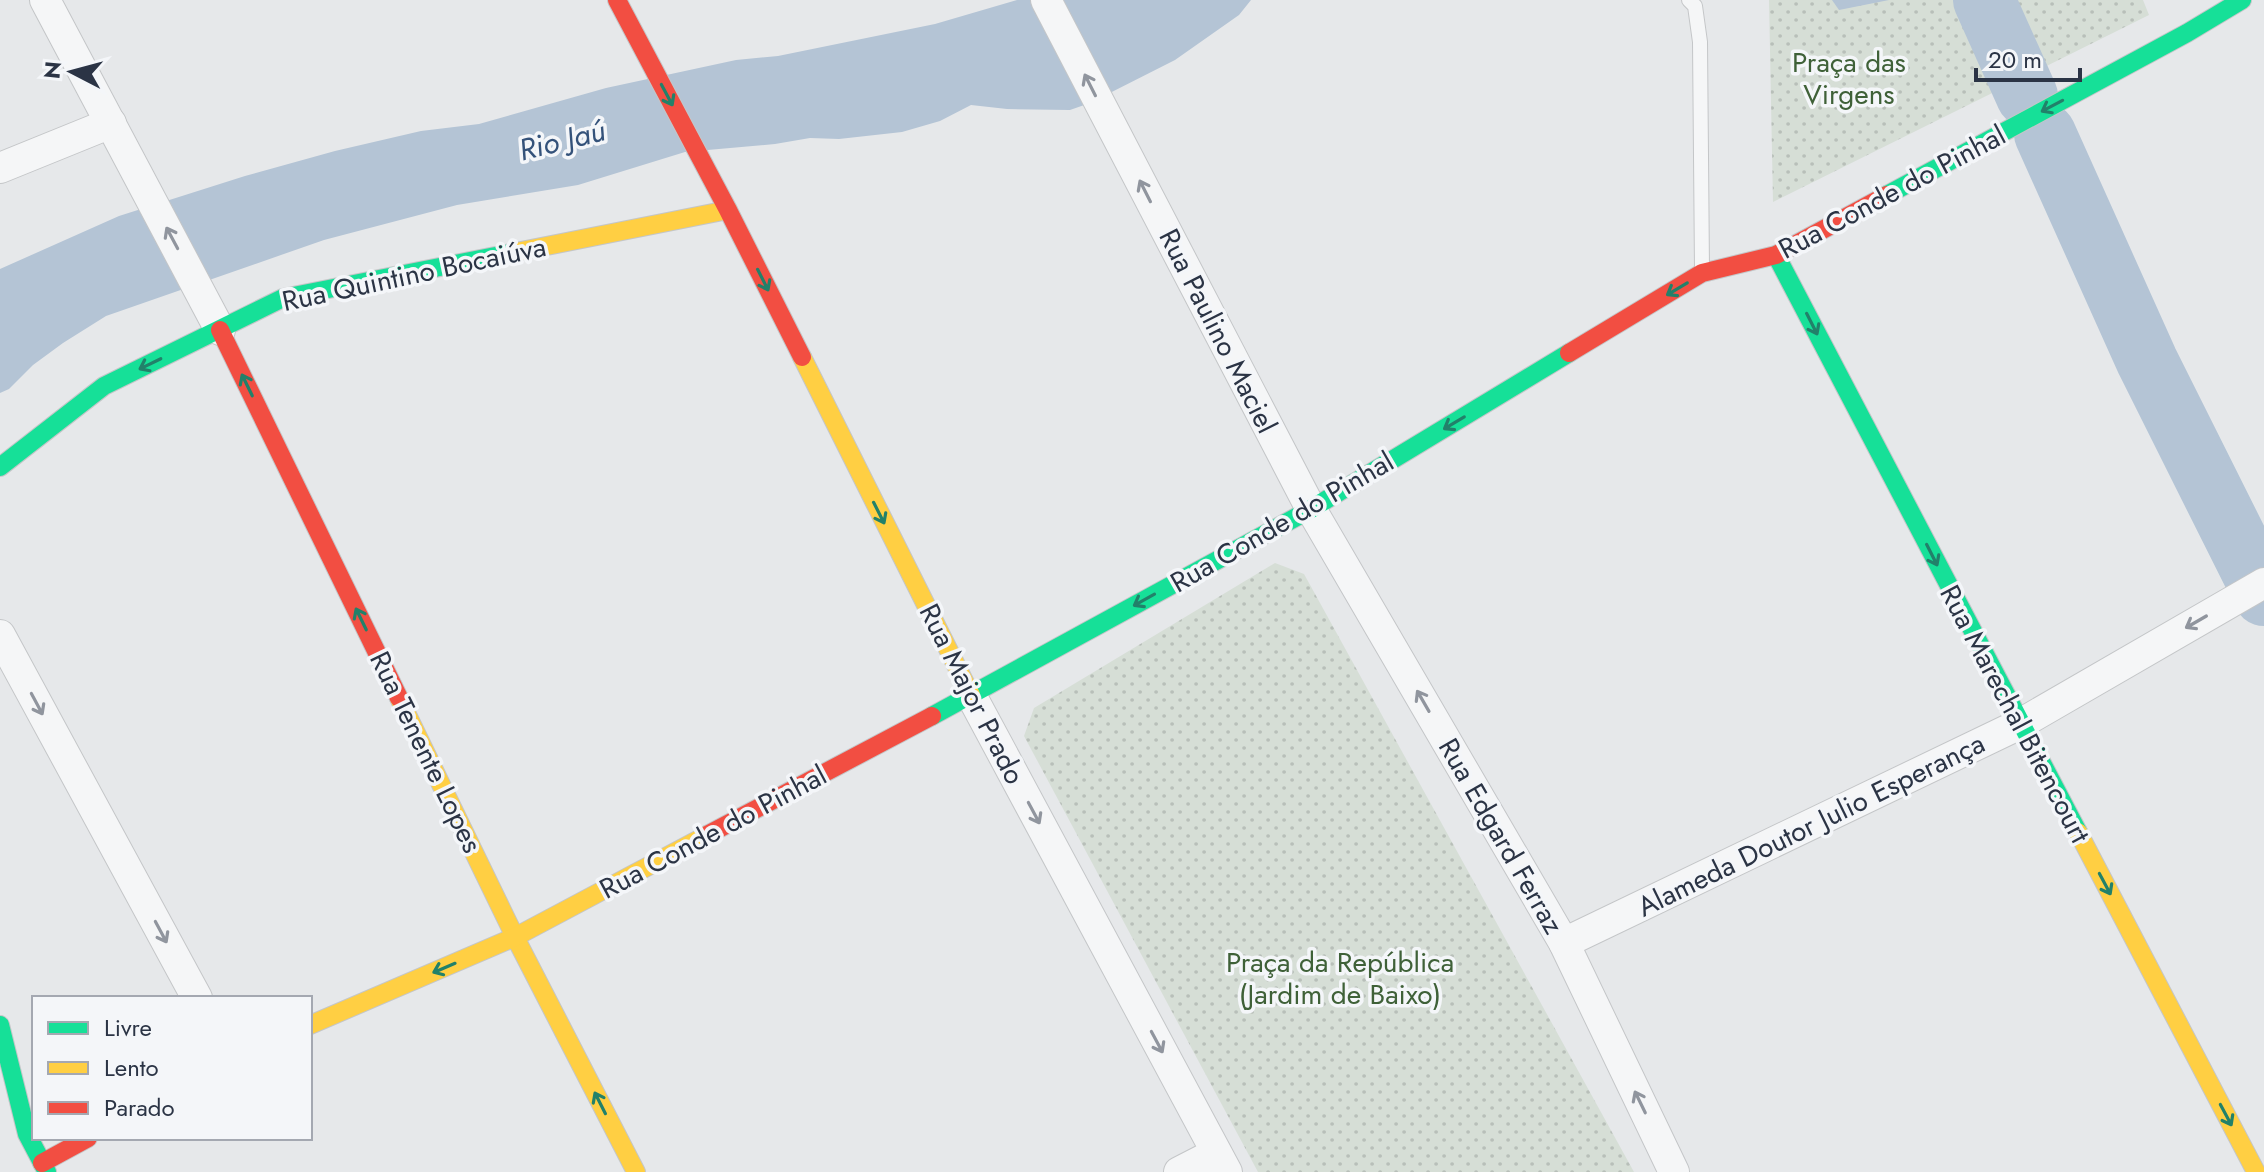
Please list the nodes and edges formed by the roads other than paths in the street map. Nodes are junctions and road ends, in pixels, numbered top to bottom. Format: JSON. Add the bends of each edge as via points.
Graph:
{"nodes":[{"id":1,"x":45,"y":0,"type":"edge"},
{"id":2,"x":617,"y":0,"type":"edge"},
{"id":3,"x":1046,"y":0,"type":"edge"},
{"id":4,"x":1689,"y":0,"type":"edge"},
{"id":5,"x":2242,"y":0,"type":"edge"},
{"id":6,"x":2178,"y":11,"type":"dead end"},
{"id":7,"x":2187,"y":33,"type":"junction"},
{"id":8,"x":111,"y":123,"type":"junction"},
{"id":9,"x":0,"y":168,"type":"edge"},
{"id":10,"x":728,"y":210,"type":"junction"},
{"id":11,"x":1776,"y":255,"type":"junction"},
{"id":12,"x":1702,"y":273,"type":"junction"},
{"id":13,"x":214,"y":318,"type":"junction"},
{"id":14,"x":0,"y":467,"type":"edge"},
{"id":15,"x":1311,"y":509,"type":"junction"},
{"id":16,"x":2264,"y":583,"type":"edge"},
{"id":17,"x":0,"y":635,"type":"edge"},
{"id":18,"x":971,"y":695,"type":"junction"},
{"id":19,"x":2020,"y":724,"type":"junction"},
{"id":20,"x":515,"y":937,"type":"junction"},
{"id":21,"x":1564,"y":943,"type":"junction"},
{"id":22,"x":196,"y":996,"type":"edge"},
{"id":23,"x":312,"y":1024,"type":"edge"},
{"id":24,"x":0,"y":1025,"type":"edge"},
{"id":25,"x":85,"y":1140,"type":"edge"},
{"id":26,"x":1222,"y":1162,"type":"edge"},
{"id":27,"x":38,"y":1169,"type":"edge"},
{"id":28,"x":636,"y":1172,"type":"edge"},
{"id":29,"x":1179,"y":1172,"type":"edge"},
{"id":30,"x":1674,"y":1172,"type":"edge"},
{"id":31,"x":2256,"y":1172,"type":"edge"}],
"edges":[{"from":1,"to":8,"type":"street"},
{"from":2,"to":10,"type":"main road","name":"Rua Major Prado","one_way":true},
{"from":15,"to":3,"type":"street","name":"Rua Paulino Maciel","one_way":true},
{"from":4,"to":12,"type":"lane","via":[[1695,6],[1700,42]]},
{"from":5,"to":7,"type":"main road","name":"Rua Conde do Pinhal"},
{"from":6,"to":7,"type":"main road"},
{"from":7,"to":11,"type":"main road","name":"Rua Conde do Pinhal","one_way":true},
{"from":8,"to":9,"type":"street"},
{"from":13,"to":8,"type":"street","one_way":true},
{"from":10,"to":13,"type":"main road","name":"Rua Quintino Bocaiúva","via":[[283,298]]},
{"from":10,"to":18,"type":"main road","name":"Rua Major Prado","one_way":true},
{"from":11,"to":12,"type":"main road","name":"Rua Conde do Pinhal"},
{"from":11,"to":19,"type":"main road","name":"Rua Marechal Bitencourt","one_way":true},
{"from":12,"to":15,"type":"main road","name":"Rua Conde do Pinhal","one_way":true},
{"from":13,"to":14,"type":"main road","name":"Rua Quintino Bocaiúva","one_way":true,"via":[[104,386]]},
{"from":20,"to":13,"type":"main road","name":"Rua Tenente Lopes","one_way":true},
{"from":15,"to":18,"type":"main road","name":"Rua Conde do Pinhal","one_way":true},
{"from":21,"to":15,"type":"street","name":"Rua Edgard Ferraz","one_way":true},
{"from":16,"to":19,"type":"street","name":"Alameda Doutor Julio Esperança","one_way":true},
{"from":17,"to":22,"type":"street","one_way":true},
{"from":18,"to":20,"type":"main road","name":"Rua Conde do Pinhal"},
{"from":18,"to":26,"type":"street","name":"Rua Major Prado","one_way":true},
{"from":19,"to":21,"type":"street","name":"Alameda Doutor Julio Esperança"},
{"from":19,"to":31,"type":"main road","name":"Rua Marechal Bitencourt","one_way":true},
{"from":20,"to":23,"type":"main road","name":"Rua Conde do Pinhal","one_way":true},
{"from":28,"to":20,"type":"main road","name":"Rua Tenente Lopes","one_way":true},
{"from":30,"to":21,"type":"street","name":"Rua Edgard Ferraz","one_way":true},
{"from":24,"to":27,"type":"main road"},
{"from":25,"to":27,"type":"main road"},
{"from":26,"to":29,"type":"street"}]}
